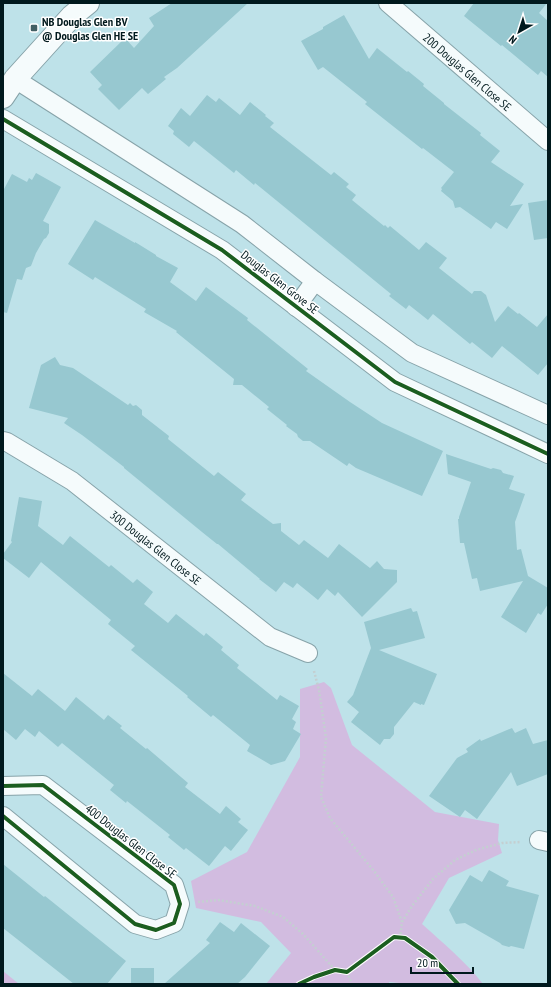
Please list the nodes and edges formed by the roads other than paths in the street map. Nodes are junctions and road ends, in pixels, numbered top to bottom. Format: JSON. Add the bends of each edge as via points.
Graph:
{"nodes":[{"id":1,"x":88,"y":3,"type":"edge"},
{"id":2,"x":388,"y":3,"type":"edge"},
{"id":3,"x":15,"y":79,"type":"junction"},
{"id":4,"x":3,"y":97,"type":"edge"},
{"id":5,"x":3,"y":119,"type":"edge"},
{"id":6,"x":548,"y":141,"type":"edge"},
{"id":7,"x":316,"y":281,"type":"junction"},
{"id":8,"x":296,"y":307,"type":"junction"},
{"id":9,"x":548,"y":415,"type":"edge"},
{"id":10,"x":3,"y":441,"type":"edge"},
{"id":11,"x":548,"y":454,"type":"edge"},
{"id":12,"x":308,"y":653,"type":"road end"},
{"id":13,"x":3,"y":786,"type":"edge"},
{"id":14,"x":3,"y":816,"type":"edge"}],
"edges":[{"from":1,"to":3,"type":"street","via":[[72,16]]},
{"from":2,"to":6,"type":"street","name":"200 Douglas Glen Close SE"},
{"from":3,"to":4,"type":"street"},
{"from":3,"to":7,"type":"street","name":"Douglas Glen Grove SE","via":[[242,224]]},
{"from":5,"to":8,"type":"street","name":"Douglas Glen Grove SE","via":[[222,250]]},
{"from":7,"to":8,"type":"street","name":"Douglas Glen Grove SE"},
{"from":7,"to":9,"type":"street","name":"Douglas Glen Grove SE","via":[[412,353]]},
{"from":8,"to":11,"type":"street","name":"Douglas Glen Grove SE","via":[[395,382]]},
{"from":10,"to":12,"type":"street","name":"300 Douglas Glen Close SE","via":[[72,481],[270,637]]},
{"from":13,"to":14,"type":"street","name":"400 Douglas Glen Close SE","via":[[42,785],[174,885],[180,904],[174,923],[156,930],[135,924]]}]}
